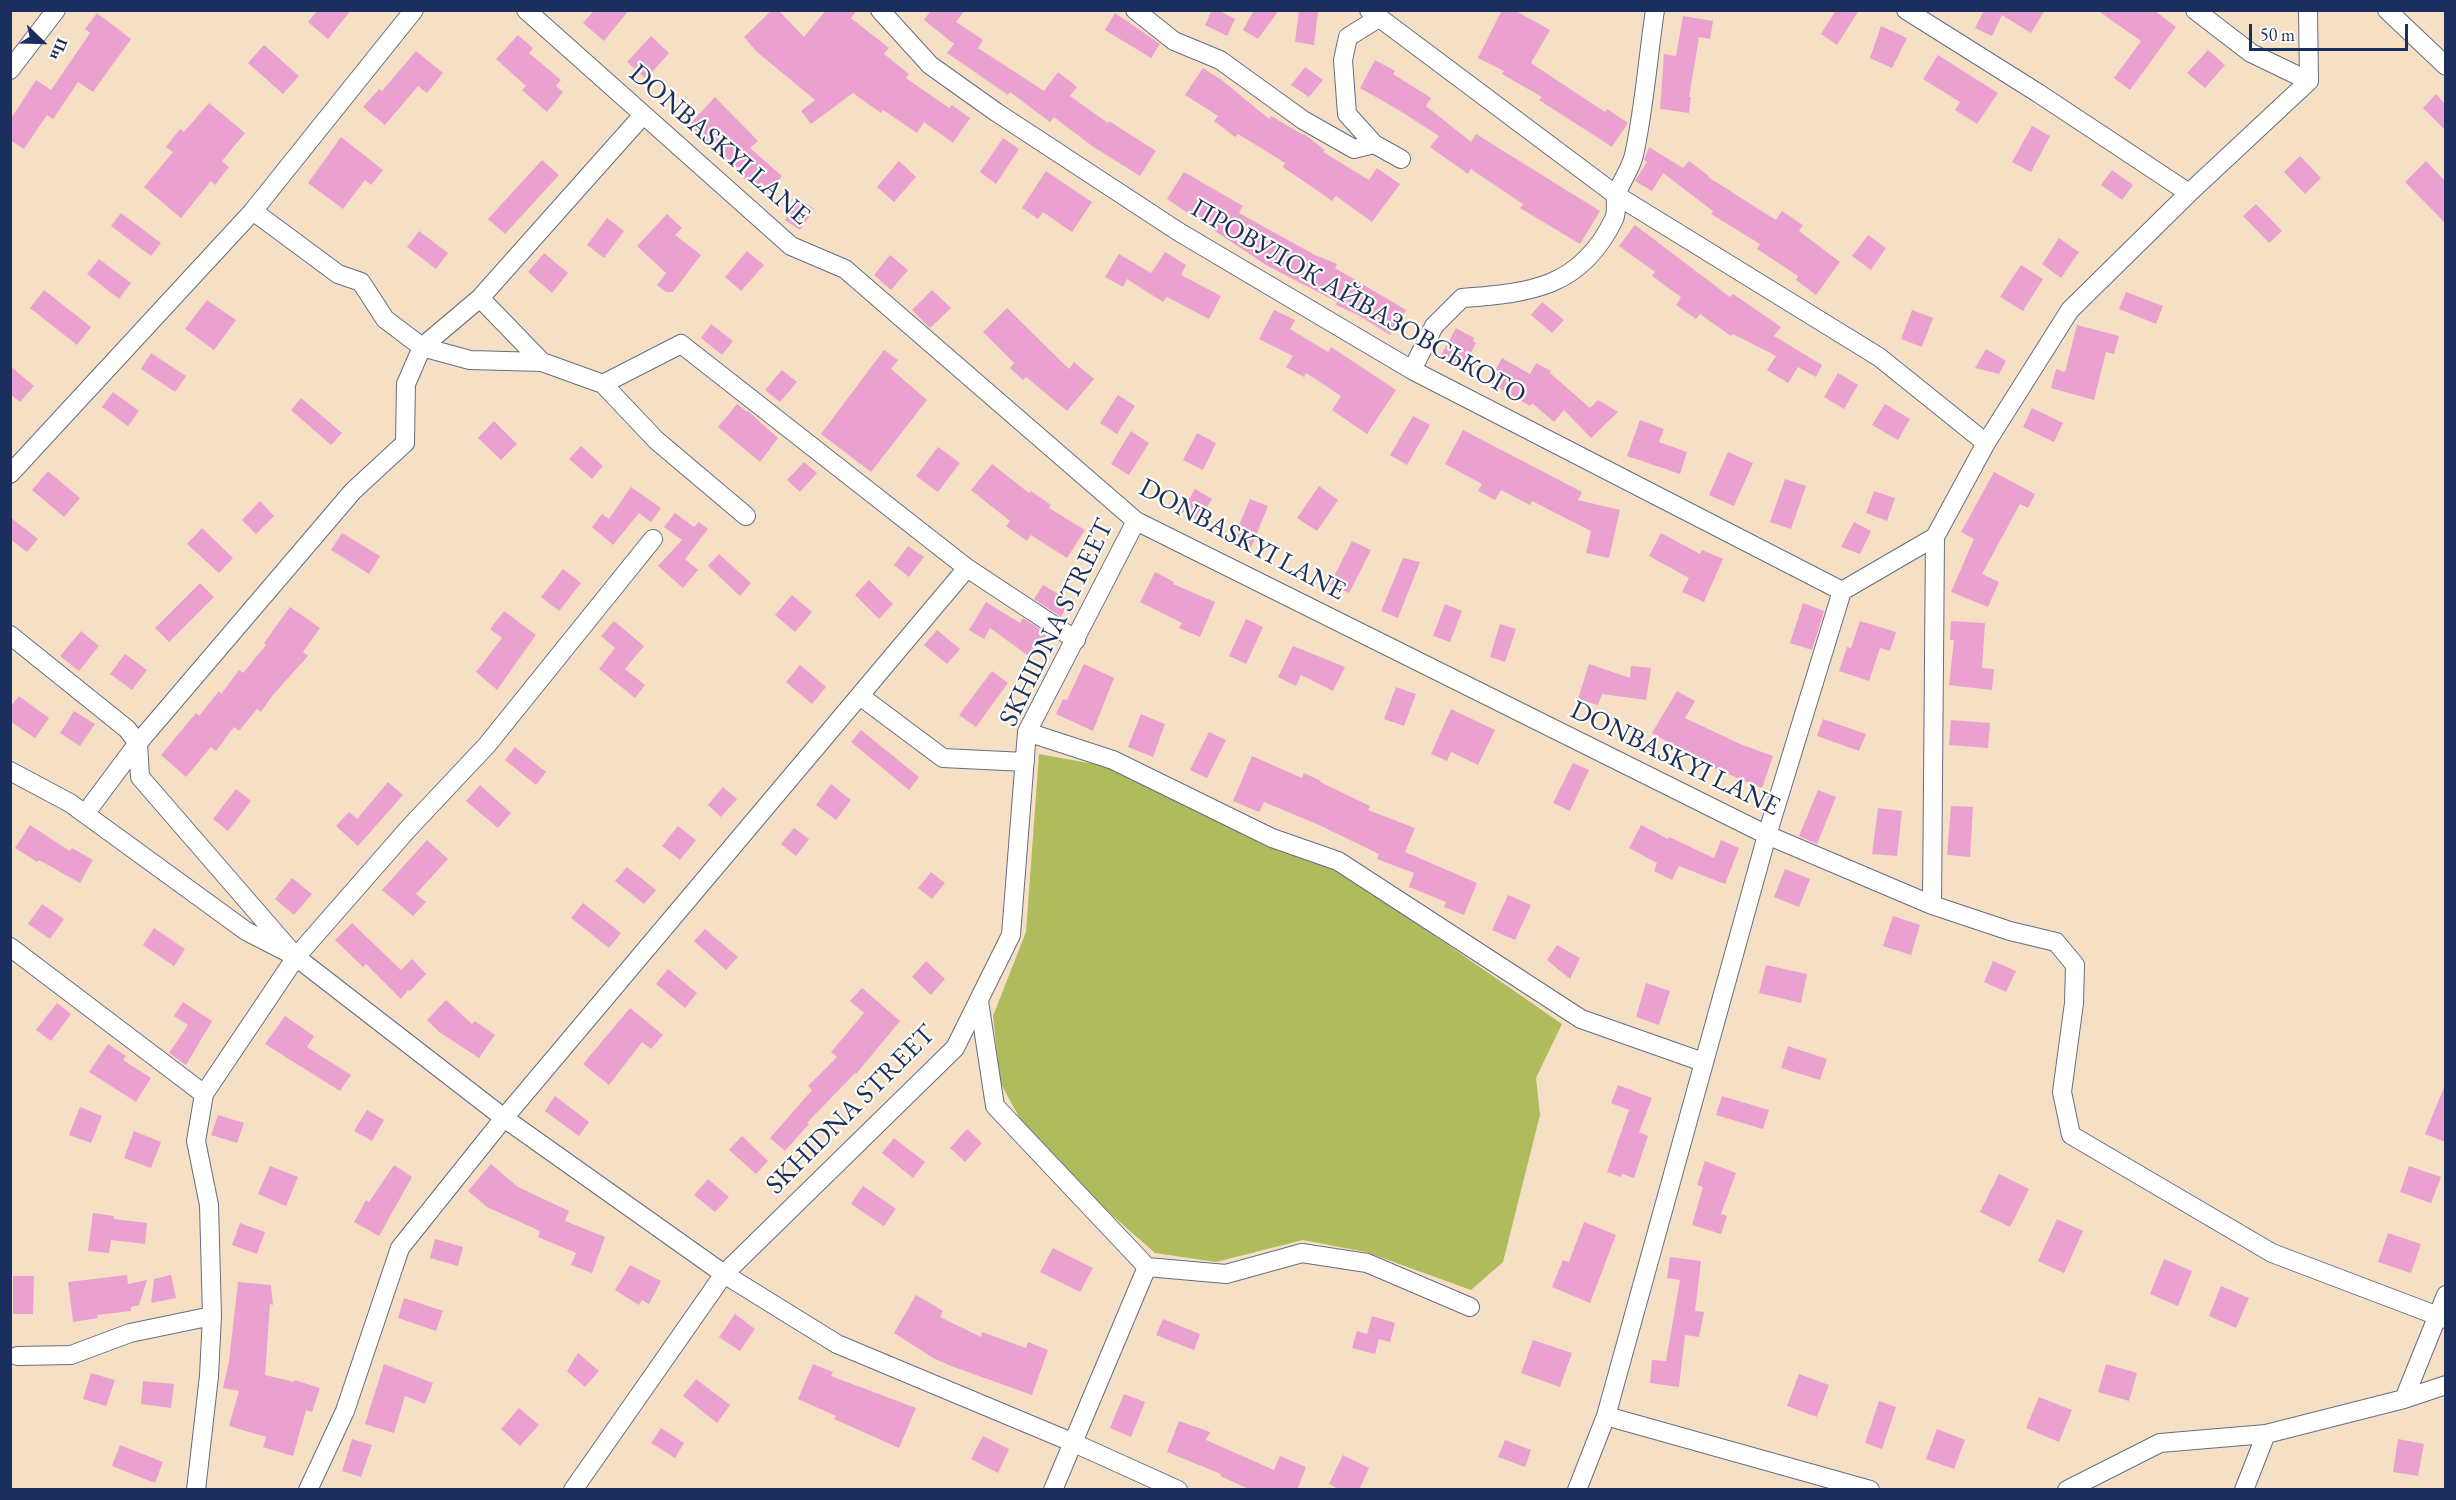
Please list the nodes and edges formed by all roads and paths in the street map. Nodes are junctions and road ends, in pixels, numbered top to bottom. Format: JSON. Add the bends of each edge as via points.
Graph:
{"nodes":[{"id":1,"x":56,"y":10,"type":"edge"},
{"id":2,"x":414,"y":10,"type":"edge"},
{"id":3,"x":526,"y":10,"type":"edge"},
{"id":4,"x":880,"y":10,"type":"edge"},
{"id":5,"x":1135,"y":10,"type":"edge"},
{"id":6,"x":1655,"y":10,"type":"edge"},
{"id":7,"x":1906,"y":10,"type":"edge"},
{"id":8,"x":2195,"y":10,"type":"edge"},
{"id":9,"x":2308,"y":10,"type":"edge"},
{"id":10,"x":2387,"y":10,"type":"edge"},
{"id":11,"x":1373,"y":14,"type":"edge"},
{"id":12,"x":2445,"y":66,"type":"edge"},
{"id":13,"x":10,"y":70,"type":"edge"},
{"id":14,"x":2309,"y":81,"type":"junction"},
{"id":15,"x":643,"y":115,"type":"junction"},
{"id":16,"x":1374,"y":144,"type":"junction"},
{"id":17,"x":1401,"y":159,"type":"dead end"},
{"id":18,"x":2189,"y":193,"type":"junction"},
{"id":19,"x":1616,"y":195,"type":"junction"},
{"id":20,"x":253,"y":211,"type":"junction"},
{"id":21,"x":480,"y":298,"type":"junction"},
{"id":22,"x":422,"y":347,"type":"junction"},
{"id":23,"x":542,"y":362,"type":"junction"},
{"id":24,"x":1412,"y":370,"type":"junction"},
{"id":25,"x":603,"y":384,"type":"junction"},
{"id":26,"x":1986,"y":443,"type":"junction"},
{"id":27,"x":10,"y":474,"type":"edge"},
{"id":28,"x":746,"y":516,"type":"dead end"},
{"id":29,"x":1136,"y":520,"type":"junction"},
{"id":30,"x":1935,"y":537,"type":"junction"},
{"id":31,"x":653,"y":539,"type":"dead end"},
{"id":32,"x":967,"y":568,"type":"junction"},
{"id":33,"x":1842,"y":591,"type":"junction"},
{"id":34,"x":10,"y":635,"type":"edge"},
{"id":35,"x":1076,"y":640,"type":"junction"},
{"id":36,"x":860,"y":696,"type":"junction"},
{"id":37,"x":1027,"y":732,"type":"junction"},
{"id":38,"x":138,"y":743,"type":"junction"},
{"id":39,"x":1025,"y":762,"type":"junction"},
{"id":40,"x":10,"y":771,"type":"edge"},
{"id":41,"x":85,"y":814,"type":"junction"},
{"id":42,"x":1767,"y":835,"type":"junction"},
{"id":43,"x":1932,"y":905,"type":"junction"},
{"id":44,"x":10,"y":947,"type":"edge"},
{"id":45,"x":296,"y":957,"type":"junction"},
{"id":46,"x":979,"y":1001,"type":"junction"},
{"id":47,"x":1703,"y":1062,"type":"junction"},
{"id":48,"x":204,"y":1094,"type":"junction"},
{"id":49,"x":504,"y":1118,"type":"junction"},
{"id":50,"x":1147,"y":1267,"type":"junction"},
{"id":51,"x":724,"y":1274,"type":"junction"},
{"id":52,"x":2445,"y":1295,"type":"edge"},
{"id":53,"x":1470,"y":1307,"type":"dead end"},
{"id":54,"x":212,"y":1316,"type":"junction"},
{"id":55,"x":2441,"y":1317,"type":"edge"},
{"id":56,"x":17,"y":1356,"type":"dead end"},
{"id":57,"x":2445,"y":1385,"type":"edge"},
{"id":58,"x":2404,"y":1399,"type":"junction"},
{"id":59,"x":1606,"y":1416,"type":"junction"},
{"id":60,"x":2265,"y":1434,"type":"junction"},
{"id":61,"x":1074,"y":1443,"type":"junction"},
{"id":62,"x":196,"y":1490,"type":"edge"},
{"id":63,"x":309,"y":1490,"type":"edge"},
{"id":64,"x":573,"y":1490,"type":"edge"},
{"id":65,"x":1053,"y":1490,"type":"edge"},
{"id":66,"x":1178,"y":1490,"type":"edge"},
{"id":67,"x":1577,"y":1490,"type":"edge"},
{"id":68,"x":1870,"y":1490,"type":"edge"},
{"id":69,"x":2067,"y":1490,"type":"edge"},
{"id":70,"x":2244,"y":1490,"type":"edge"}],
"edges":[{"from":1,"to":13,"type":"street"},
{"from":2,"to":20,"type":"street"},
{"from":3,"to":15,"type":"street","name":"DONBASKYI LANE"},
{"from":4,"to":24,"type":"street","name":"ПРОВУЛОК АЙВАЗОВСЬКОГО","via":[[930,65],[996,112],[1179,232]]},
{"from":5,"to":16,"type":"street","via":[[1174,41],[1220,60],[1303,120],[1354,149]]},
{"from":6,"to":19,"type":"street","via":[[1634,157]]},
{"from":7,"to":18,"type":"street"},
{"from":8,"to":14,"type":"street","via":[[2251,53]]},
{"from":9,"to":14,"type":"street"},
{"from":10,"to":12,"type":"street"},
{"from":11,"to":16,"type":"street","via":[[1348,37],[1343,60],[1347,114]]},
{"from":11,"to":19,"type":"street"},
{"from":14,"to":18,"type":"street"},
{"from":15,"to":21,"type":"street"},
{"from":15,"to":29,"type":"street","name":"DONBASKYI LANE","via":[[791,246],[845,269]]},
{"from":16,"to":17,"type":"street"},
{"from":18,"to":26,"type":"street","via":[[2070,310]]},
{"from":19,"to":24,"type":"street","via":[[1616,217],[1601,242],[1576,270],[1550,284],[1513,294],[1462,298],[1434,326]]},
{"from":19,"to":26,"type":"street","via":[[1879,357]]},
{"from":20,"to":22,"type":"street","via":[[338,274],[361,282],[385,319]]},
{"from":20,"to":27,"type":"street"},
{"from":21,"to":22,"type":"street"},
{"from":21,"to":23,"type":"street"},
{"from":22,"to":23,"type":"street","via":[[470,360]]},
{"from":22,"to":38,"type":"street","via":[[406,384],[405,443],[353,491]]},
{"from":23,"to":25,"type":"street"},
{"from":24,"to":33,"type":"street","name":"ПРОВУЛОК АЙВАЗОВСЬКОГО"},
{"from":25,"to":28,"type":"street","via":[[656,440]]},
{"from":25,"to":32,"type":"street","via":[[681,344]]},
{"from":26,"to":30,"type":"street"},
{"from":29,"to":35,"type":"street","name":"SKHIDNA STREET"},
{"from":29,"to":42,"type":"street","name":"DONBASKYI LANE"},
{"from":30,"to":33,"type":"street"},
{"from":30,"to":43,"type":"street"},
{"from":31,"to":45,"type":"street","via":[[487,746]]},
{"from":32,"to":35,"type":"street"},
{"from":32,"to":36,"type":"street"},
{"from":33,"to":42,"type":"street"},
{"from":34,"to":38,"type":"street","via":[[127,729]]},
{"from":35,"to":37,"type":"street","name":"SKHIDNA STREET"},
{"from":36,"to":39,"type":"street","via":[[943,758]]},
{"from":36,"to":49,"type":"street"},
{"from":37,"to":39,"type":"street","name":"SKHIDNA STREET"},
{"from":37,"to":47,"type":"street","via":[[1113,760],[1272,838],[1338,861],[1581,1019]]},
{"from":38,"to":41,"type":"street"},
{"from":38,"to":45,"type":"street","via":[[140,777]]},
{"from":39,"to":46,"type":"street","name":"SKHIDNA STREET","via":[[1011,935]]},
{"from":40,"to":41,"type":"street"},
{"from":41,"to":45,"type":"street","via":[[246,931]]},
{"from":42,"to":43,"type":"street","name":"DONBASKYI LANE"},
{"from":42,"to":47,"type":"street"},
{"from":43,"to":55,"type":"street","name":"DONBASKYI LANE","via":[[2056,942],[2075,965],[2074,1003],[2061,1092],[2071,1135],[2271,1253]]},
{"from":44,"to":48,"type":"street"},
{"from":45,"to":48,"type":"street"},
{"from":45,"to":49,"type":"street"},
{"from":46,"to":50,"type":"street","via":[[995,1106]]},
{"from":46,"to":51,"type":"street","name":"SKHIDNA STREET","via":[[955,1048]]},
{"from":47,"to":59,"type":"street"},
{"from":48,"to":54,"type":"street","via":[[196,1141],[209,1205]]},
{"from":49,"to":51,"type":"street"},
{"from":49,"to":63,"type":"street","via":[[400,1248],[345,1411]]},
{"from":50,"to":53,"type":"street","via":[[1226,1274],[1302,1253],[1367,1263]]},
{"from":50,"to":61,"type":"street"},
{"from":51,"to":61,"type":"street","via":[[837,1344]]},
{"from":51,"to":64,"type":"street","name":"SKHIDNA STREET"},
{"from":52,"to":55,"type":"street"},
{"from":54,"to":56,"type":"street","via":[[130,1333],[71,1355]]},
{"from":54,"to":62,"type":"street"},
{"from":55,"to":58,"type":"street"},
{"from":57,"to":58,"type":"street"},
{"from":58,"to":60,"type":"street"},
{"from":59,"to":67,"type":"street"},
{"from":59,"to":68,"type":"street"},
{"from":60,"to":69,"type":"street","via":[[2160,1443]]},
{"from":60,"to":70,"type":"street"},
{"from":61,"to":65,"type":"street"},
{"from":61,"to":66,"type":"street"}]}
